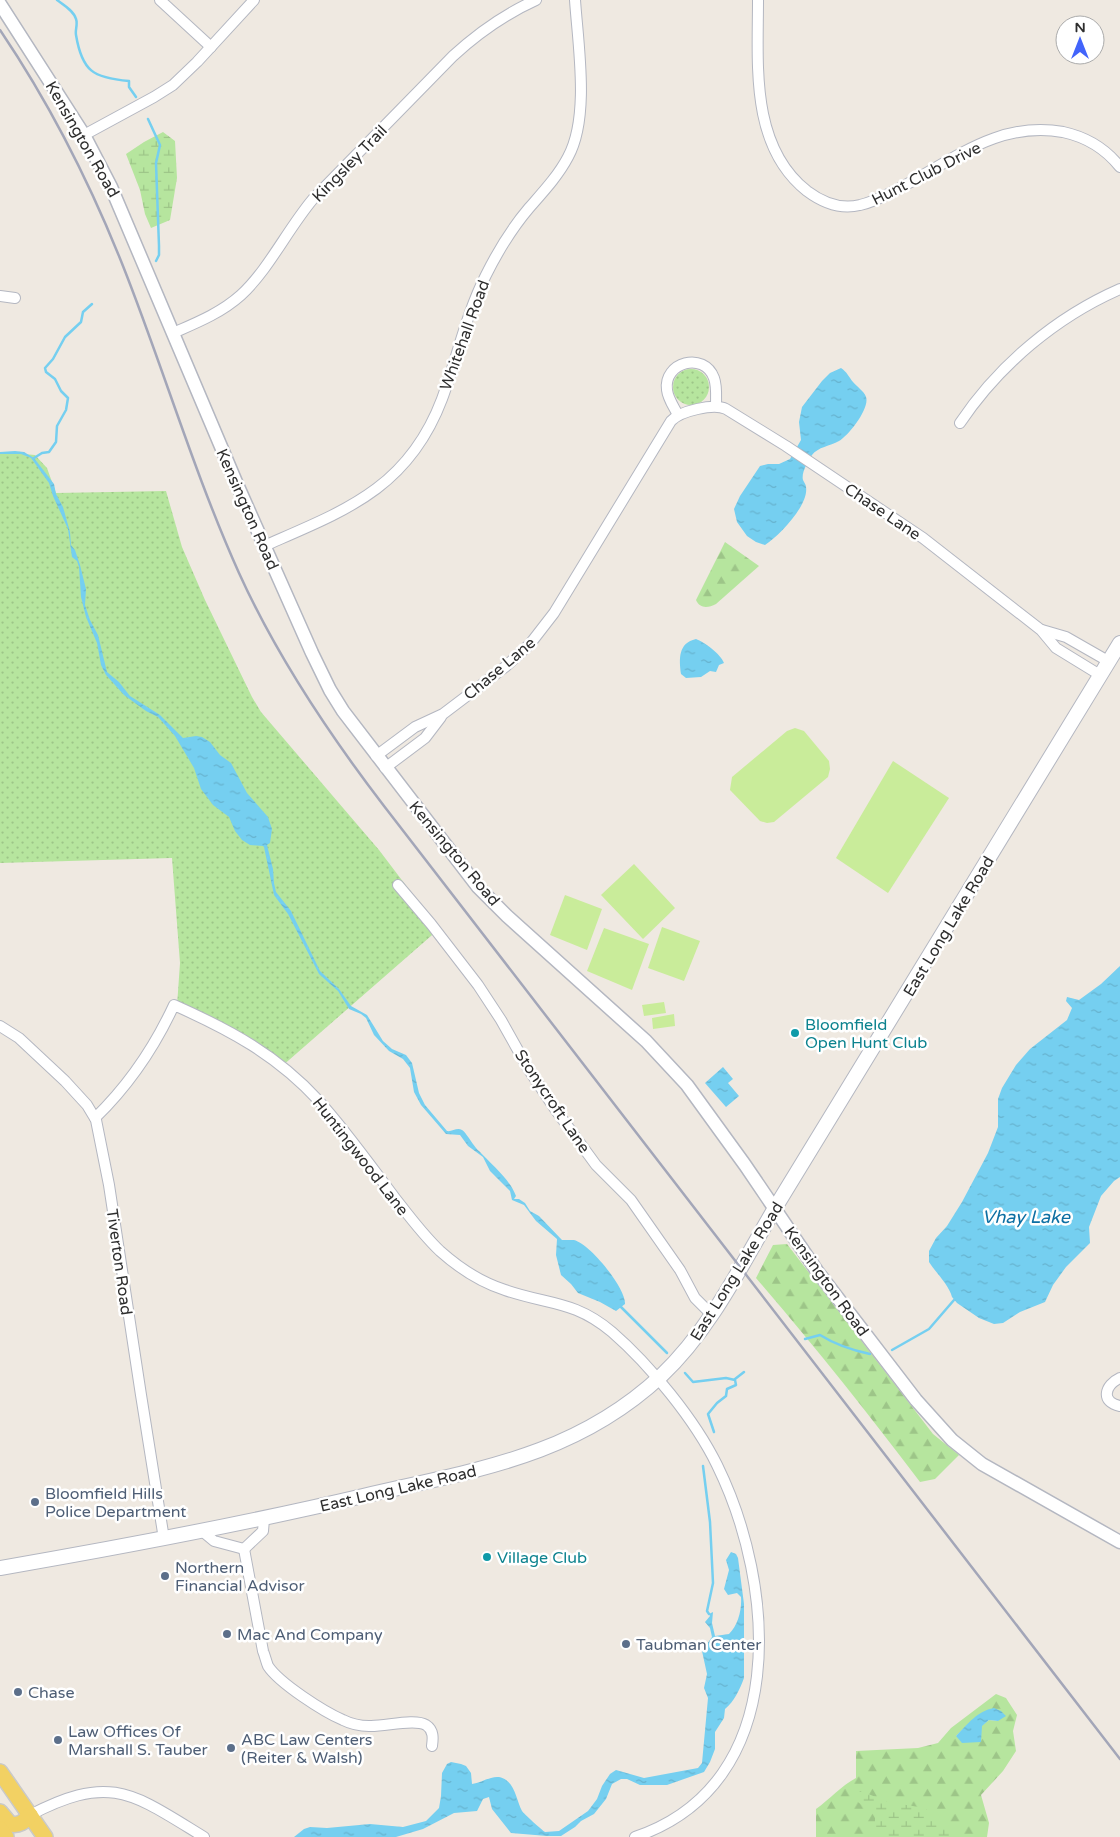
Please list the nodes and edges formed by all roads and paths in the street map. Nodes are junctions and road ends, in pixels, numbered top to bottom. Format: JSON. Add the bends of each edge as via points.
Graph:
{"nodes":[{"id":1,"x":160,"y":0,"type":"edge"},
{"id":2,"x":254,"y":0,"type":"edge"},
{"id":3,"x":510,"y":0,"type":"edge"},
{"id":4,"x":536,"y":0,"type":"edge"},
{"id":5,"x":575,"y":0,"type":"edge"},
{"id":6,"x":758,"y":0,"type":"edge"},
{"id":7,"x":0,"y":4,"type":"edge"},
{"id":8,"x":515,"y":10,"type":"junction"},
{"id":9,"x":211,"y":47,"type":"junction"},
{"id":10,"x":84,"y":135,"type":"junction"},
{"id":11,"x":1120,"y":167,"type":"edge"},
{"id":12,"x":1120,"y":289,"type":"edge"},
{"id":13,"x":0,"y":296,"type":"edge"},
{"id":14,"x":15,"y":298,"type":"dead end"},
{"id":15,"x":173,"y":332,"type":"junction"},
{"id":16,"x":716,"y":405,"type":"junction"},
{"id":17,"x":678,"y":415,"type":"junction"},
{"id":18,"x":960,"y":423,"type":"dead end"},
{"id":19,"x":264,"y":546,"type":"junction"},
{"id":20,"x":1041,"y":630,"type":"junction"},
{"id":21,"x":1120,"y":643,"type":"edge"},
{"id":22,"x":1108,"y":661,"type":"junction"},
{"id":23,"x":1100,"y":675,"type":"junction"},
{"id":24,"x":444,"y":714,"type":"junction"},
{"id":25,"x":376,"y":756,"type":"junction"},
{"id":26,"x":386,"y":768,"type":"junction"},
{"id":27,"x":398,"y":885,"type":"dead end"},
{"id":28,"x":0,"y":1026,"type":"edge"},
{"id":29,"x":95,"y":1118,"type":"junction"},
{"id":30,"x":775,"y":1208,"type":"junction"},
{"id":31,"x":711,"y":1314,"type":"junction"},
{"id":32,"x":1120,"y":1378,"type":"edge"},
{"id":33,"x":657,"y":1379,"type":"junction"},
{"id":34,"x":1120,"y":1406,"type":"edge"},
{"id":35,"x":264,"y":1519,"type":"junction"},
{"id":36,"x":202,"y":1531,"type":"junction"},
{"id":37,"x":164,"y":1539,"type":"junction"},
{"id":38,"x":1120,"y":1542,"type":"edge"},
{"id":39,"x":244,"y":1549,"type":"junction"},
{"id":40,"x":0,"y":1568,"type":"edge"},
{"id":41,"x":432,"y":1746,"type":"dead end"},
{"id":42,"x":0,"y":1772,"type":"edge"},
{"id":43,"x":0,"y":1812,"type":"edge"},
{"id":44,"x":30,"y":1815,"type":"junction"},
{"id":45,"x":0,"y":1829,"type":"edge"},
{"id":46,"x":6,"y":1837,"type":"edge"},
{"id":47,"x":45,"y":1837,"type":"edge"},
{"id":48,"x":204,"y":1837,"type":"edge"},
{"id":49,"x":635,"y":1837,"type":"edge"}],
"edges":[{"from":1,"to":9,"type":"street"},
{"from":2,"to":9,"type":"street"},
{"from":3,"to":8,"type":"street"},
{"from":4,"to":8,"type":"street","name":"Kingsley Trail"},
{"from":5,"to":19,"type":"street","name":"Whitehall Road","via":[[581,115],[574,145],[563,166],[522,217],[492,262],[468,315],[442,399],[429,427],[406,461],[374,492],[337,514]]},
{"from":6,"to":11,"type":"street","name":"Hunt Club Drive","via":[[758,80],[768,133],[788,172],[824,202],[847,207],[874,201],[974,147],[1028,130],[1050,130],[1087,140],[1102,148]]},
{"from":7,"to":10,"type":"street","name":"Kensington Road"},
{"from":8,"to":15,"type":"street","name":"Kingsley Trail","via":[[459,50],[331,180],[299,215],[255,280],[240,296],[208,317]]},
{"from":9,"to":10,"type":"street","via":[[165,90]]},
{"from":10,"to":15,"type":"street","name":"Kensington Road","via":[[115,194]]},
{"from":12,"to":18,"type":"street","via":[[1074,314],[1025,350],[993,381]]},
{"from":13,"to":14,"type":"street"},
{"from":15,"to":19,"type":"street","name":"Kensington Road"},
{"from":16,"to":17,"type":"street"},
{"from":16,"to":17,"type":"street","via":[[712,374],[698,363],[686,363],[674,369],[667,381],[669,398]]},
{"from":16,"to":20,"type":"street","name":"Chase Lane","via":[[817,466],[940,550]]},
{"from":17,"to":24,"type":"street","name":"Chase Lane","via":[[671,421],[541,632],[518,656]]},
{"from":19,"to":25,"type":"street","name":"Kensington Road","via":[[330,690]]},
{"from":20,"to":22,"type":"street","name":"Chase Lane","via":[[1066,637]]},
{"from":20,"to":23,"type":"street","name":"Chase Lane","via":[[1056,648]]},
{"from":21,"to":22,"type":"main road","name":"East Long Lake Road"},
{"from":22,"to":23,"type":"main road","name":"East Long Lake Road"},
{"from":23,"to":30,"type":"main road","name":"East Long Lake Road"},
{"from":24,"to":25,"type":"street","name":"Chase Lane","via":[[415,727]]},
{"from":24,"to":26,"type":"street","name":"Chase Lane","via":[[425,738]]},
{"from":25,"to":26,"type":"street","name":"Kensington Road"},
{"from":26,"to":30,"type":"street","name":"Kensington Road","via":[[478,887],[646,1041],[687,1085]]},
{"from":27,"to":31,"type":"street","name":"Stonycroft Lane","via":[[478,985],[555,1109],[593,1161],[631,1200],[680,1270],[695,1298]]},
{"from":28,"to":29,"type":"street","name":"Tiverton Road","via":[[30,1048],[92,1110]]},
{"from":29,"to":33,"type":"street","name":"Huntingwood Lane","via":[[126,1083],[174,1005],[187,1011],[245,1040],[302,1084],[414,1223],[455,1264],[495,1287],[587,1314],[614,1335]]},
{"from":29,"to":37,"type":"street","name":"Tiverton Road","via":[[107,1175]]},
{"from":30,"to":31,"type":"main road","name":"East Long Lake Road"},
{"from":30,"to":38,"type":"street","name":"Kensington Road","via":[[817,1271],[941,1429],[982,1464]]},
{"from":31,"to":33,"type":"main road","name":"East Long Lake Road","via":[[689,1345]]},
{"from":32,"to":34,"type":"street","via":[[1107,1390],[1111,1402]]},
{"from":33,"to":35,"type":"main road","name":"East Long Lake Road","via":[[593,1426],[532,1454]]},
{"from":33,"to":49,"type":"street","via":[[705,1444],[731,1497],[753,1570],[758,1656],[751,1712],[740,1744],[728,1764],[709,1789],[686,1810],[666,1824]]},
{"from":35,"to":36,"type":"main road","name":"East Long Lake Road"},
{"from":35,"to":39,"type":"street","via":[[262,1531]]},
{"from":36,"to":37,"type":"main road","name":"East Long Lake Road"},
{"from":36,"to":39,"type":"street","via":[[214,1541]]},
{"from":37,"to":40,"type":"main road","name":"East Long Lake Road"},
{"from":39,"to":41,"type":"street","via":[[268,1665],[295,1690],[342,1720],[370,1726],[422,1724],[431,1730]]},
{"from":42,"to":44,"type":"main road"},
{"from":43,"to":44,"type":"main road","via":[[14,1825],[22,1823]]},
{"from":44,"to":47,"type":"main road"},
{"from":44,"to":48,"type":"street","via":[[77,1795],[113,1792],[143,1800]]},
{"from":45,"to":46,"type":"main road"}]}
